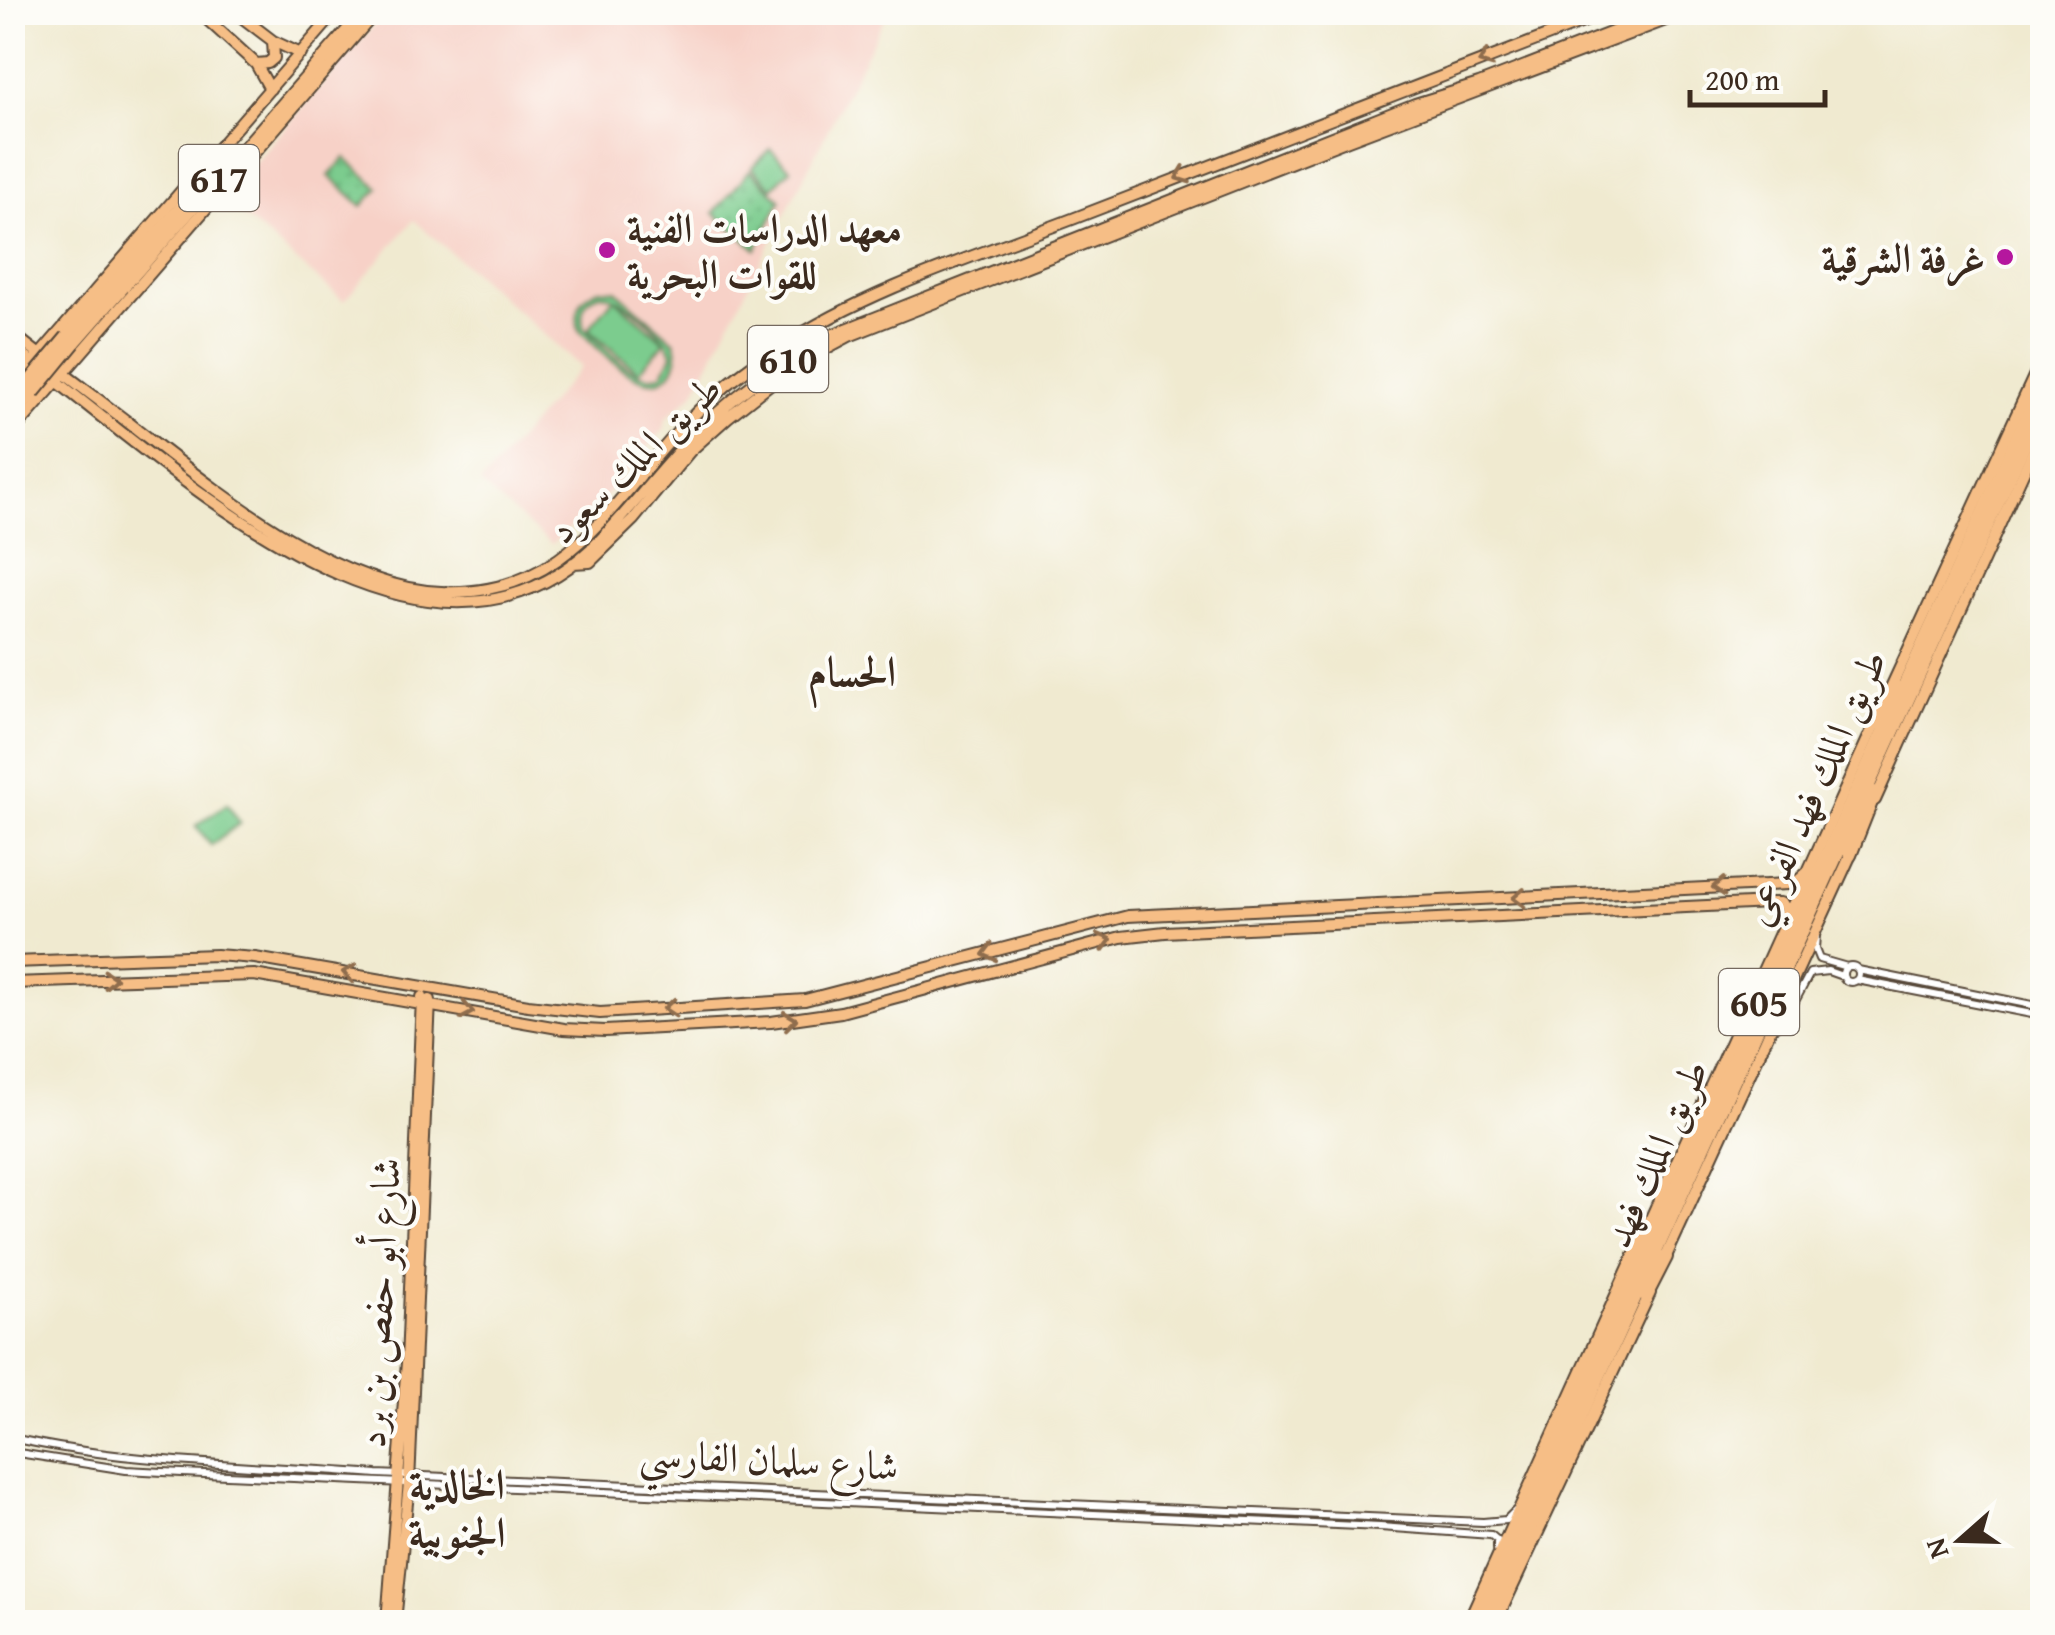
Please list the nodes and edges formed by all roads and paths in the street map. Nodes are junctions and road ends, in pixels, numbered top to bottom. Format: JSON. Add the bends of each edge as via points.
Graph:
{"nodes":[{"id":1,"x":199,"y":12,"type":"edge"},
{"id":2,"x":336,"y":12,"type":"edge"},
{"id":3,"x":354,"y":12,"type":"edge"},
{"id":4,"x":364,"y":12,"type":"edge"},
{"id":5,"x":376,"y":12,"type":"edge"},
{"id":6,"x":1609,"y":12,"type":"edge"},
{"id":7,"x":1664,"y":12,"type":"edge"},
{"id":8,"x":1687,"y":12,"type":"edge"},
{"id":9,"x":235,"y":13,"type":"edge"},
{"id":10,"x":274,"y":41,"type":"junction"},
{"id":11,"x":301,"y":54,"type":"junction"},
{"id":12,"x":256,"y":64,"type":"junction"},
{"id":13,"x":270,"y":89,"type":"junction"},
{"id":14,"x":72,"y":339,"type":"junction"},
{"id":15,"x":14,"y":341,"type":"edge"},
{"id":16,"x":36,"y":357,"type":"junction"},
{"id":17,"x":2042,"y":359,"type":"edge"},
{"id":18,"x":61,"y":377,"type":"junction"},
{"id":19,"x":2042,"y":383,"type":"edge"},
{"id":20,"x":24,"y":388,"type":"edge"},
{"id":21,"x":88,"y":398,"type":"junction"},
{"id":22,"x":12,"y":401,"type":"edge"},
{"id":23,"x":2042,"y":406,"type":"edge"},
{"id":24,"x":12,"y":416,"type":"edge"},
{"id":25,"x":2042,"y":431,"type":"edge"},
{"id":26,"x":12,"y":433,"type":"edge"},
{"id":27,"x":574,"y":563,"type":"junction"},
{"id":28,"x":1941,"y":606,"type":"junction"},
{"id":29,"x":1944,"y":624,"type":"junction"},
{"id":30,"x":1875,"y":724,"type":"junction"},
{"id":31,"x":1850,"y":855,"type":"junction"},
{"id":32,"x":1811,"y":869,"type":"junction"},
{"id":33,"x":1818,"y":922,"type":"junction"},
{"id":34,"x":1785,"y":927,"type":"junction"},
{"id":35,"x":12,"y":962,"type":"edge"},
{"id":36,"x":1847,"y":967,"type":"junction"},
{"id":37,"x":1858,"y":970,"type":"junction"},
{"id":38,"x":1842,"y":976,"type":"junction"},
{"id":39,"x":1760,"y":978,"type":"junction"},
{"id":40,"x":1857,"y":980,"type":"junction"},
{"id":41,"x":12,"y":982,"type":"edge"},
{"id":42,"x":427,"y":987,"type":"junction"},
{"id":43,"x":426,"y":1003,"type":"junction"},
{"id":44,"x":2042,"y":1007,"type":"edge"},
{"id":45,"x":2042,"y":1016,"type":"edge"},
{"id":46,"x":1765,"y":1039,"type":"junction"},
{"id":47,"x":1688,"y":1161,"type":"junction"},
{"id":48,"x":1666,"y":1257,"type":"junction"},
{"id":49,"x":1586,"y":1409,"type":"junction"},
{"id":50,"x":12,"y":1438,"type":"edge"},
{"id":51,"x":12,"y":1452,"type":"edge"},
{"id":52,"x":404,"y":1478,"type":"junction"},
{"id":53,"x":1520,"y":1507,"type":"junction"},
{"id":54,"x":1483,"y":1522,"type":"junction"},
{"id":55,"x":1480,"y":1533,"type":"junction"},
{"id":56,"x":1495,"y":1561,"type":"junction"},
{"id":57,"x":391,"y":1622,"type":"edge"},
{"id":58,"x":1468,"y":1622,"type":"edge"},
{"id":59,"x":1477,"y":1622,"type":"edge"},
{"id":60,"x":1487,"y":1622,"type":"edge"},
{"id":61,"x":1496,"y":1622,"type":"edge"}],
"edges":[{"from":1,"to":12,"type":"main road"},
{"from":2,"to":11,"type":"main road"},
{"from":3,"to":14,"type":"highway","number":"617"},
{"from":4,"to":14,"type":"highway","number":"617"},
{"from":5,"to":14,"type":"main road"},
{"from":6,"to":21,"type":"main road","name":"طريق الملك سعود","number":"610","one_way":true,"via":[[815,325],[719,392],[575,549],[507,585],[420,590],[328,558],[282,535]]},
{"from":7,"to":27,"type":"main road","name":"طريق الملك سعود","number":"610","via":[[1171,198],[817,342],[771,370],[693,436]]},
{"from":8,"to":27,"type":"main road","via":[[849,336],[793,366],[728,417],[590,562]]},
{"from":9,"to":10,"type":"main road"},
{"from":10,"to":11,"type":"main road"},
{"from":10,"to":12,"type":"main road","via":[[274,58]]},
{"from":11,"to":13,"type":"main road"},
{"from":12,"to":13,"type":"main road"},
{"from":13,"to":14,"type":"main road"},
{"from":14,"to":15,"type":"main road"},
{"from":14,"to":16,"type":"main road"},
{"from":14,"to":18,"type":"main road"},
{"from":14,"to":20,"type":"highway","number":"617","bridge":true},
{"from":14,"to":21,"type":"main road","via":[[73,368]]},
{"from":15,"to":16,"type":"main road","name":"طريق الملك سعود","number":"610"},
{"from":15,"to":20,"type":"main road"},
{"from":16,"to":18,"type":"main road","name":"طريق الملك سعود","number":"610"},
{"from":16,"to":20,"type":"main road"},
{"from":17,"to":30,"type":"main road","name":"طريق الملك فهد الفرعي"},
{"from":18,"to":20,"type":"main road"},
{"from":18,"to":21,"type":"main road","name":"طريق الملك سعود","number":"610"},
{"from":19,"to":28,"type":"highway","name":"طريق الملك فهد","number":"605"},
{"from":20,"to":21,"type":"main road"},
{"from":20,"to":22,"type":"highway","number":"617"},
{"from":20,"to":24,"type":"highway","number":"617"},
{"from":20,"to":26,"type":"main road"},
{"from":21,"to":27,"type":"main road","name":"طريق الملك سعود","number":"610","via":[[262,535],[387,593],[452,603],[485,600],[536,585]]},
{"from":23,"to":29,"type":"highway","name":"طريق الملك فهد","number":"605"},
{"from":25,"to":31,"type":"main road","name":"طريق الملك فهد الفرعي"},
{"from":28,"to":30,"type":"highway"},
{"from":28,"to":47,"type":"highway","name":"طريق الملك فهد","number":"605"},
{"from":29,"to":31,"type":"highway"},
{"from":29,"to":49,"type":"highway","name":"طريق الملك فهد","number":"605"},
{"from":30,"to":32,"type":"main road","name":"طريق الملك فهد الفرعي"},
{"from":31,"to":33,"type":"main road","name":"طريق الملك فهد الفرعي"},
{"from":32,"to":34,"type":"main road","name":"طريق الملك فهد الفرعي"},
{"from":32,"to":42,"type":"main road","one_way":true,"via":[[1788,884],[1128,916],[805,1000],[600,1013]]},
{"from":33,"to":36,"type":"street","via":[[1819,960]]},
{"from":33,"to":46,"type":"main road","name":"طريق الملك فهد الفرعي"},
{"from":34,"to":39,"type":"main road","name":"طريق الملك فهد الفرعي"},
{"from":43,"to":34,"type":"main road","one_way":true,"via":[[564,1029],[670,1028],[841,1012],[1121,937],[1165,932],[1770,903],[1785,907]]},
{"from":42,"to":35,"type":"main road","one_way":true,"via":[[216,955]]},
{"from":36,"to":37,"type":"street"},
{"from":36,"to":38,"type":"street"},
{"from":37,"to":40,"type":"street"},
{"from":37,"to":44,"type":"street"},
{"from":38,"to":40,"type":"street"},
{"from":38,"to":46,"type":"street","via":[[1810,973]]},
{"from":39,"to":47,"type":"highway"},
{"from":39,"to":53,"type":"main road","name":"طريق الملك فهد الفرعي"},
{"from":40,"to":45,"type":"street"},
{"from":41,"to":43,"type":"main road","one_way":true,"via":[[254,975]]},
{"from":42,"to":43,"type":"main road","name":"شارع أبو حفص بن برد"},
{"from":43,"to":52,"type":"main road","name":"شارع أبو حفص بن برد"},
{"from":46,"to":48,"type":"main road","name":"طريق الملك فهد الفرعي"},
{"from":47,"to":59,"type":"highway","name":"طريق الملك فهد","number":"605"},
{"from":48,"to":49,"type":"highway"},
{"from":48,"to":61,"type":"main road","name":"طريق الملك فهد الفرعي"},
{"from":49,"to":60,"type":"highway","name":"طريق الملك فهد","number":"605"},
{"from":50,"to":52,"type":"street","name":"شارع سلمان الفارسي","via":[[144,1460]]},
{"from":51,"to":52,"type":"street","name":"شارع سلمان الفارسي","via":[[126,1470]]},
{"from":52,"to":54,"type":"street","name":"شارع سلمان الفارسي"},
{"from":52,"to":55,"type":"street","name":"شارع سلمان الفارسي"},
{"from":52,"to":57,"type":"main road","name":"شارع أبو حفص بن برد"},
{"from":53,"to":54,"type":"street","name":"شارع سلمان الفارسي","via":[[1506,1520]]},
{"from":53,"to":56,"type":"main road","name":"طريق الملك فهد الفرعي"},
{"from":54,"to":55,"type":"street","via":[[1493,1529]]},
{"from":55,"to":56,"type":"street","via":[[1497,1540]]},
{"from":56,"to":58,"type":"main road","name":"طريق الملك فهد الفرعي"}]}
